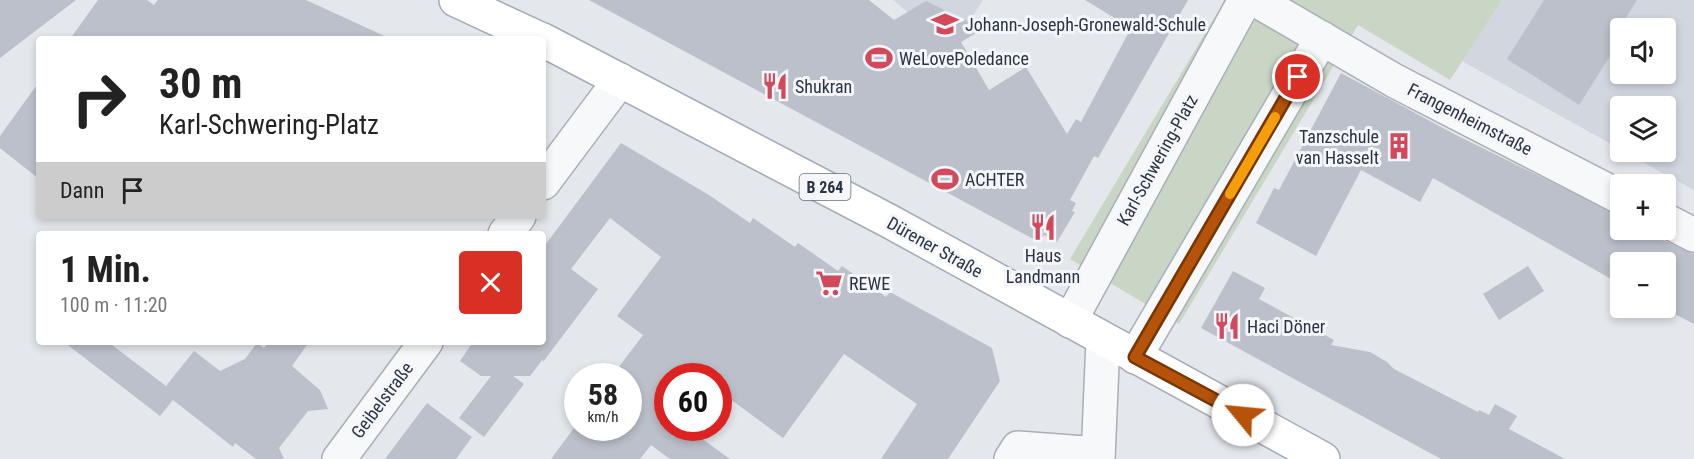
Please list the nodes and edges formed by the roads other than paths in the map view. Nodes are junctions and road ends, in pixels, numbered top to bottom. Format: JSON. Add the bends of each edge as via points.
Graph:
{"nodes":[{"id":1,"x":456,"y":0,"type":"edge"},
{"id":2,"x":1245,"y":0,"type":"edge"},
{"id":3,"x":1256,"y":0,"type":"edge"},
{"id":4,"x":533,"y":36,"type":"edge"},
{"id":5,"x":1322,"y":38,"type":"junction"},
{"id":6,"x":546,"y":42,"type":"edge"},
{"id":7,"x":620,"y":80,"type":"junction"},
{"id":8,"x":546,"y":179,"type":"edge"},
{"id":9,"x":1610,"y":192,"type":"edge"},
{"id":10,"x":1676,"y":226,"type":"edge"},
{"id":11,"x":1694,"y":235,"type":"edge"},
{"id":12,"x":1070,"y":321,"type":"junction"},
{"id":13,"x":1103,"y":340,"type":"junction"},
{"id":14,"x":424,"y":345,"type":"edge"},
{"id":15,"x":1135,"y":357,"type":"junction"},
{"id":16,"x":1098,"y":456,"type":"edge"},
{"id":17,"x":339,"y":459,"type":"edge"},
{"id":18,"x":1011,"y":459,"type":"edge"},
{"id":19,"x":1323,"y":459,"type":"edge"}],
"edges":[{"from":1,"to":4,"type":"main road","name":"Dürener Straße","number":"B 264"},
{"from":2,"to":12,"type":"street","name":"Karl-Schwering-Platz"},
{"from":3,"to":5,"type":"street","name":"Frangenheimstraße"},
{"from":5,"to":9,"type":"street","name":"Frangenheimstraße","via":[[1395,81]]},
{"from":5,"to":15,"type":"street"},
{"from":6,"to":7,"type":"main road","name":"Dürener Straße","number":"B 264"},
{"from":7,"to":8,"type":"street"},
{"from":7,"to":12,"type":"main road","name":"Dürener Straße","number":"B 264","via":[[890,221]]},
{"from":10,"to":11,"type":"street"},
{"from":12,"to":13,"type":"main road","name":"Dürener Straße","number":"B 264"},
{"from":13,"to":15,"type":"main road","name":"Dürener Straße","number":"B 264"},
{"from":13,"to":16,"type":"street"},
{"from":14,"to":17,"type":"street","name":"Geibelstraße"},
{"from":15,"to":19,"type":"main road","name":"Dürener Straße","number":"B 264"},
{"from":16,"to":18,"type":"street","via":[[1018,448]]}]}
